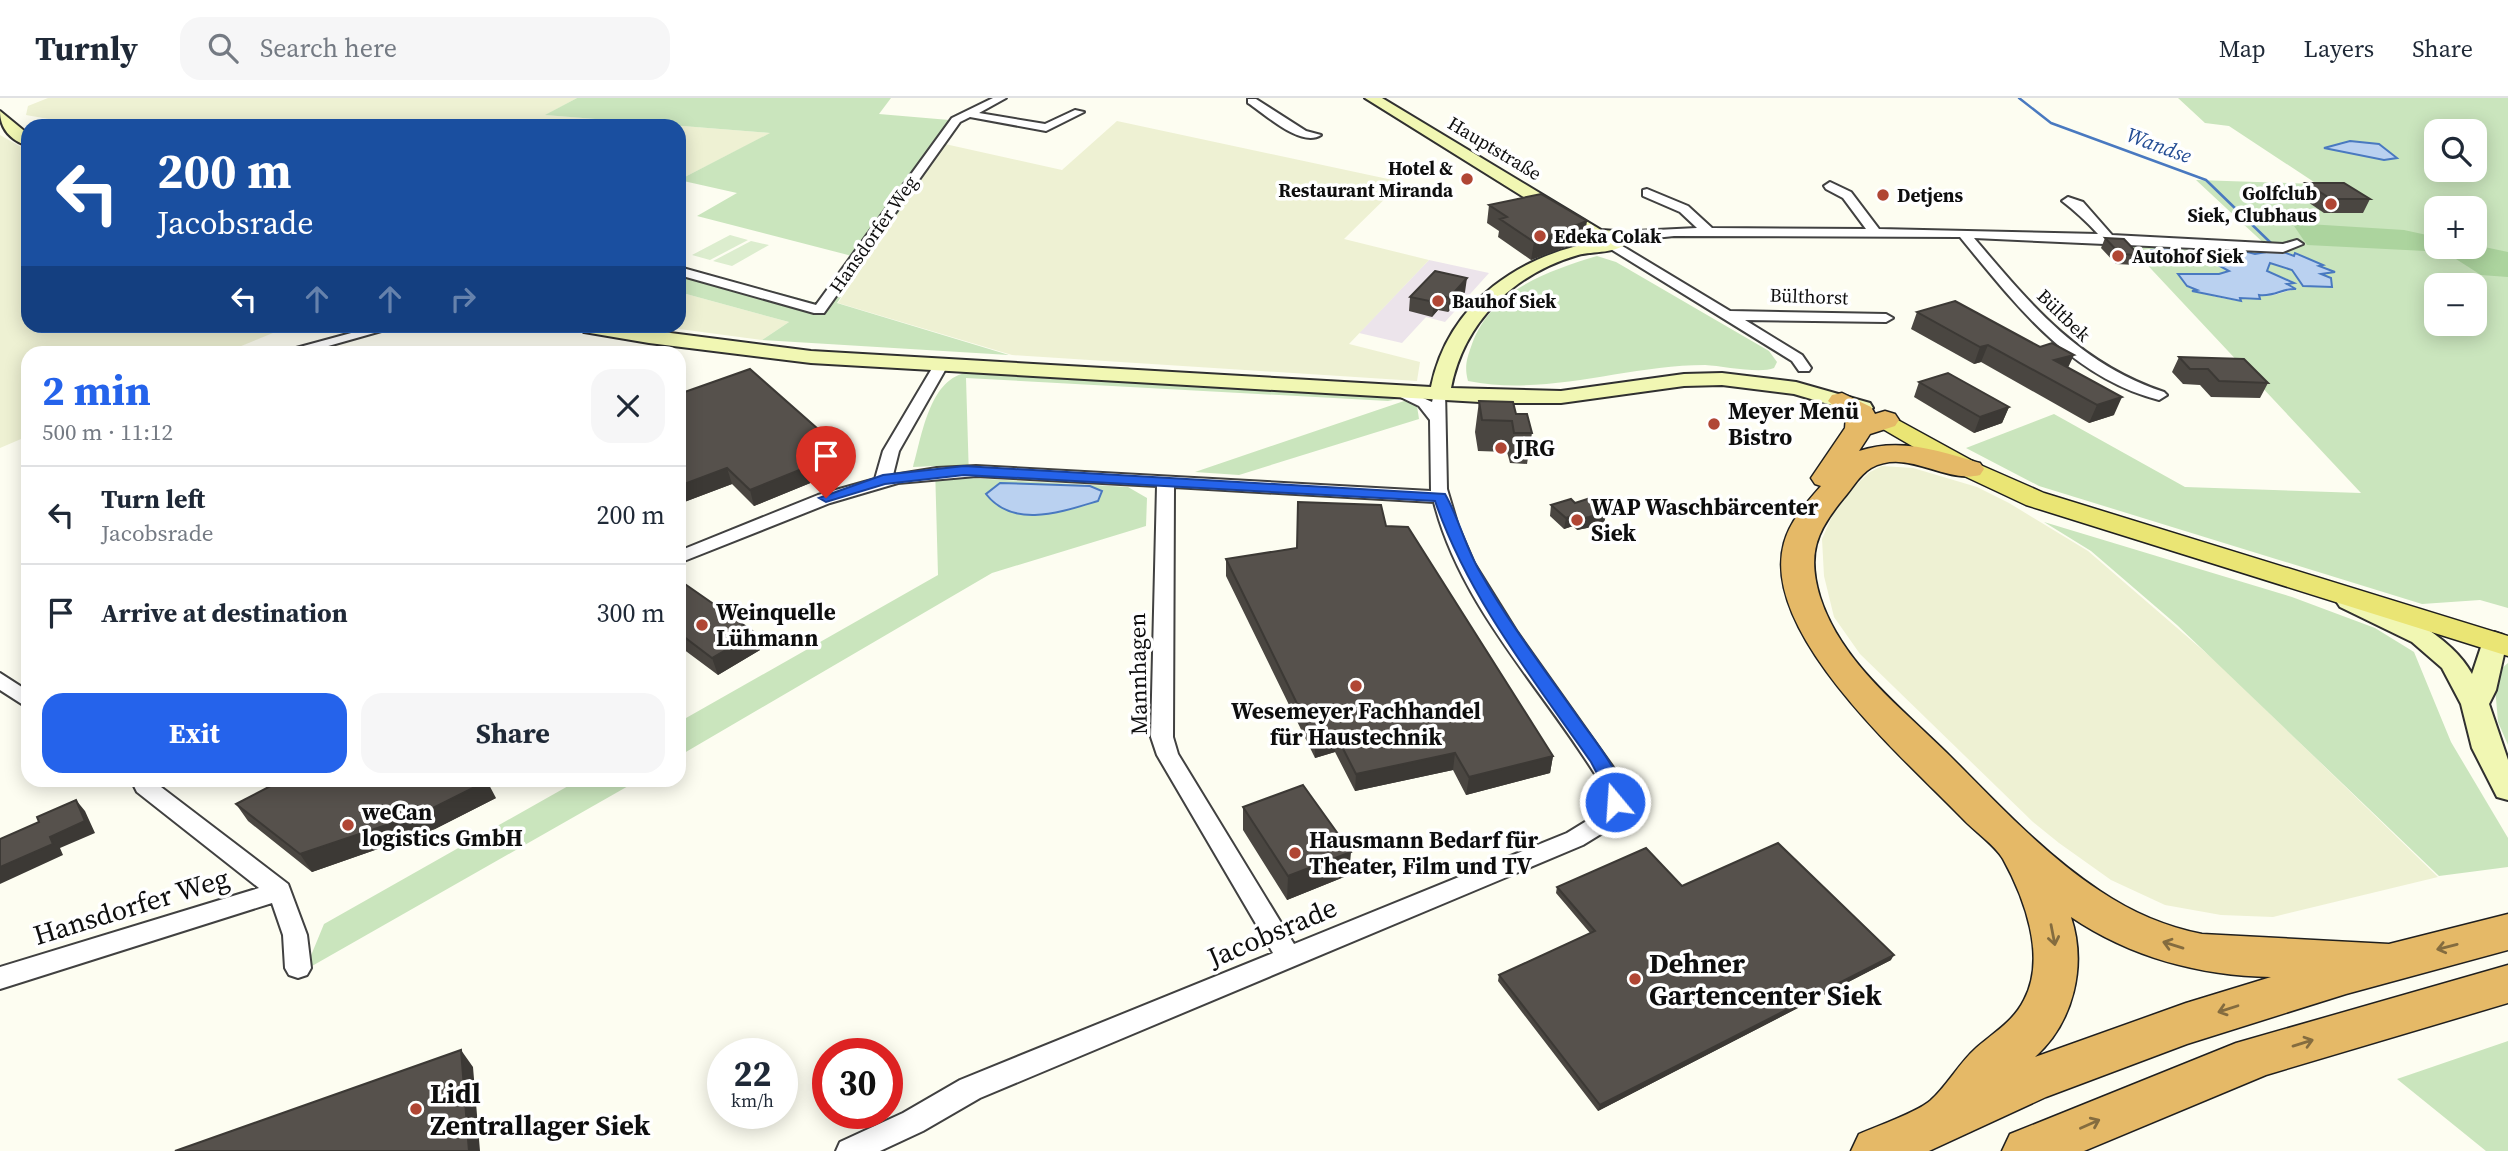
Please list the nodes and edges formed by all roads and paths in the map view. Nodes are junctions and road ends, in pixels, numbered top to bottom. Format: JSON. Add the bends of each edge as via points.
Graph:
{"nodes":[{"id":1,"x":1001,"y":98,"type":"edge"},
{"id":2,"x":1266,"y":98,"type":"edge"},
{"id":3,"x":1372,"y":98,"type":"edge"},
{"id":4,"x":1250,"y":99,"type":"edge"},
{"id":5,"x":1079,"y":111,"type":"dead end"},
{"id":6,"x":968,"y":114,"type":"junction"},
{"id":7,"x":0,"y":115,"type":"edge"},
{"id":8,"x":1315,"y":135,"type":"dead end"},
{"id":9,"x":21,"y":136,"type":"edge"},
{"id":10,"x":1830,"y":186,"type":"dead end"},
{"id":11,"x":1647,"y":193,"type":"dead end"},
{"id":12,"x":2068,"y":201,"type":"dead end"},
{"id":13,"x":1710,"y":233,"type":"junction"},
{"id":14,"x":1876,"y":233,"type":"junction"},
{"id":15,"x":1964,"y":234,"type":"junction"},
{"id":16,"x":2107,"y":236,"type":"junction"},
{"id":17,"x":1606,"y":240,"type":"junction"},
{"id":18,"x":2297,"y":244,"type":"dead end"},
{"id":19,"x":686,"y":273,"type":"edge"},
{"id":20,"x":1730,"y":315,"type":"junction"},
{"id":21,"x":1886,"y":318,"type":"dead end"},
{"id":22,"x":364,"y":333,"type":"edge"},
{"id":23,"x":631,"y":333,"type":"edge"},
{"id":24,"x":313,"y":346,"type":"edge"},
{"id":25,"x":941,"y":365,"type":"junction"},
{"id":26,"x":1804,"y":368,"type":"dead end"},
{"id":27,"x":1396,"y":391,"type":"junction"},
{"id":28,"x":1440,"y":393,"type":"junction"},
{"id":29,"x":2159,"y":395,"type":"dead end"},
{"id":30,"x":1842,"y":401,"type":"joint"},
{"id":31,"x":1438,"y":419,"type":"junction"},
{"id":32,"x":1883,"y":426,"type":"junction"},
{"id":33,"x":1969,"y":469,"type":"junction"},
{"id":34,"x":883,"y":480,"type":"junction"},
{"id":35,"x":1166,"y":481,"type":"junction"},
{"id":36,"x":1440,"y":497,"type":"junction"},
{"id":37,"x":1819,"y":506,"type":"junction"},
{"id":38,"x":686,"y":555,"type":"edge"},
{"id":39,"x":2324,"y":589,"type":"junction"},
{"id":40,"x":2491,"y":640,"type":"edge"},
{"id":41,"x":2453,"y":663,"type":"junction"},
{"id":42,"x":0,"y":680,"type":"edge"},
{"id":43,"x":21,"y":696,"type":"edge"},
{"id":44,"x":2474,"y":704,"type":"junction"},
{"id":45,"x":152,"y":787,"type":"edge"},
{"id":46,"x":2508,"y":789,"type":"edge"},
{"id":47,"x":2017,"y":850,"type":"junction"},
{"id":48,"x":280,"y":891,"type":"junction"},
{"id":49,"x":2508,"y":932,"type":"edge"},
{"id":50,"x":1289,"y":957,"type":"junction"},
{"id":51,"x":2387,"y":962,"type":"junction"},
{"id":52,"x":298,"y":968,"type":"dead end"},
{"id":53,"x":0,"y":978,"type":"edge"},
{"id":54,"x":2508,"y":984,"type":"edge"},
{"id":55,"x":1949,"y":1115,"type":"junction"},
{"id":56,"x":850,"y":1151,"type":"edge"},
{"id":57,"x":1877,"y":1151,"type":"edge"},
{"id":58,"x":2028,"y":1151,"type":"edge"}],
"edges":[{"from":1,"to":6,"type":"street","name":"Hansdorfer Weg"},
{"from":2,"to":4,"type":"street"},
{"from":3,"to":17,"type":"main road","name":"Hauptstraße"},
{"from":4,"to":8,"type":"street","via":[[1304,134]]},
{"from":5,"to":6,"type":"street","via":[[1046,128]]},
{"from":6,"to":19,"type":"street","name":"Hansdorfer Weg","via":[[956,120],[936,145],[819,310]]},
{"from":7,"to":9,"type":"main road"},
{"from":10,"to":14,"type":"street","via":[[1847,195]]},
{"from":11,"to":13,"type":"street","via":[[1684,209]]},
{"from":12,"to":16,"type":"street","via":[[2079,205]]},
{"from":13,"to":14,"type":"street"},
{"from":13,"to":17,"type":"street","via":[[1653,233]]},
{"from":14,"to":15,"type":"street"},
{"from":15,"to":16,"type":"street"},
{"from":15,"to":29,"type":"street","name":"Bültbek","via":[[2038,321],[2073,352],[2139,390]]},
{"from":16,"to":18,"type":"street","via":[[2283,248]]},
{"from":17,"to":20,"type":"street","name":"Hauptstraße"},
{"from":17,"to":28,"type":"main road","via":[[1529,270],[1482,303],[1456,338]]},
{"from":20,"to":21,"type":"street","name":"Bülthorst"},
{"from":20,"to":26,"type":"street","name":"Hauptstraße","via":[[1797,358]]},
{"from":22,"to":24,"type":"street"},
{"from":23,"to":25,"type":"main road","via":[[731,348]]},
{"from":25,"to":27,"type":"main road"},
{"from":25,"to":34,"type":"street","via":[[888,458]]},
{"from":27,"to":28,"type":"main road"},
{"from":27,"to":31,"type":"street","via":[[1424,403]]},
{"from":28,"to":30,"type":"main road","via":[[1561,397],[1722,379],[1784,386]]},
{"from":28,"to":31,"type":"street","name":"Jacobsrade"},
{"from":30,"to":32,"type":"highway"},
{"from":31,"to":36,"type":"street","name":"Jacobsrade"},
{"from":32,"to":33,"type":"main road"},
{"from":32,"to":37,"type":"highway","via":[[1849,458]]},
{"from":32,"to":37,"type":"highway","via":[[1813,498]]},
{"from":33,"to":37,"type":"highway","via":[[1909,455],[1873,456],[1858,462]]},
{"from":33,"to":39,"type":"main road","via":[[2058,507]]},
{"from":34,"to":35,"type":"street","via":[[964,470]]},
{"from":34,"to":38,"type":"street"},
{"from":35,"to":36,"type":"street"},
{"from":35,"to":50,"type":"street","name":"Mannhagen","via":[[1162,737],[1168,755]]},
{"from":36,"to":50,"type":"street","name":"Jacobsrade","via":[[1472,572],[1598,759],[1615,802],[1606,820],[1589,832]]},
{"from":37,"to":47,"type":"highway","via":[[1800,538],[1797,566],[1822,636],[1865,692]]},
{"from":39,"to":40,"type":"main road"},
{"from":39,"to":41,"type":"main road","via":[[2421,636]]},
{"from":40,"to":41,"type":"main road","via":[[2455,642]]},
{"from":40,"to":44,"type":"main road","via":[[2482,694]]},
{"from":41,"to":44,"type":"main road"},
{"from":42,"to":43,"type":"street"},
{"from":44,"to":46,"type":"main road","via":[[2487,748]]},
{"from":45,"to":48,"type":"street"},
{"from":51,"to":47,"type":"highway","one_way":true,"via":[[2246,960],[2171,946],[2082,901]]},
{"from":47,"to":55,"type":"highway","one_way":true,"via":[[2037,883],[2053,929],[2056,972],[2052,992],[2025,1037],[1990,1066]]},
{"from":48,"to":52,"type":"street","via":[[295,935]]},
{"from":48,"to":53,"type":"street","name":"Hansdorfer Weg"},
{"from":49,"to":51,"type":"highway","one_way":true},
{"from":50,"to":56,"type":"street","name":"Jacobsrade","via":[[970,1090]]},
{"from":51,"to":55,"type":"highway","one_way":true,"via":[[2223,1010]]},
{"from":58,"to":54,"type":"highway","one_way":true,"via":[[2264,1055]]},
{"from":55,"to":57,"type":"highway"}]}
